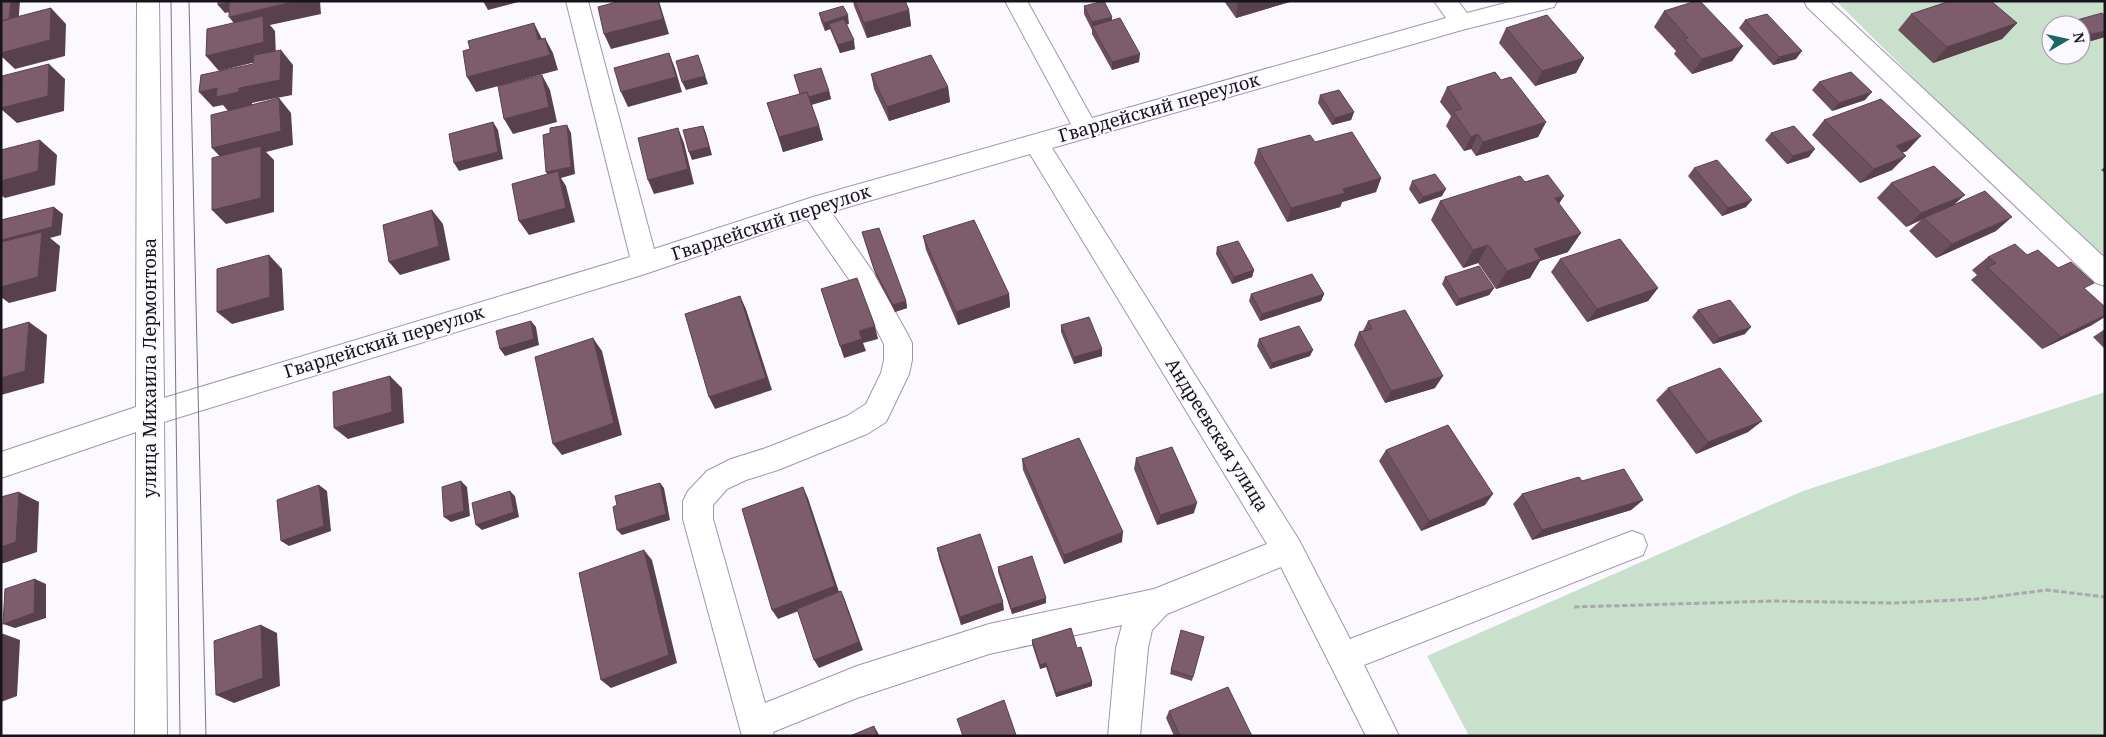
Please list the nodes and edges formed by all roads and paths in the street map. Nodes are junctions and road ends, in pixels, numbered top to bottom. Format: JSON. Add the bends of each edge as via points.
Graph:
{"nodes":[{"id":1,"x":148,"y":1,"type":"edge"},
{"id":2,"x":577,"y":1,"type":"edge"},
{"id":3,"x":1016,"y":1,"type":"edge"},
{"id":4,"x":1445,"y":1,"type":"edge"},
{"id":5,"x":1546,"y":1,"type":"edge"},
{"id":6,"x":1815,"y":1,"type":"edge"},
{"id":7,"x":1462,"y":22,"type":"junction"},
{"id":8,"x":1086,"y":129,"type":"junction"},
{"id":9,"x":1036,"y":143,"type":"junction"},
{"id":10,"x":813,"y":207,"type":"junction"},
{"id":11,"x":645,"y":263,"type":"junction"},
{"id":12,"x":2105,"y":275,"type":"edge"},
{"id":13,"x":151,"y":413,"type":"junction"},
{"id":14,"x":1,"y":465,"type":"edge"},
{"id":15,"x":1632,"y":545,"type":"dead end"},
{"id":16,"x":1288,"y":550,"type":"junction"},
{"id":17,"x":2105,"y":597,"type":"edge"},
{"id":18,"x":1156,"y":603,"type":"junction"},
{"id":19,"x":1564,"y":607,"type":"dead end"},
{"id":20,"x":1343,"y":658,"type":"junction"},
{"id":21,"x":756,"y":729,"type":"edge"},
{"id":22,"x":151,"y":736,"type":"edge"},
{"id":23,"x":1124,"y":736,"type":"edge"},
{"id":24,"x":1383,"y":736,"type":"edge"}],
"edges":[{"from":1,"to":13,"type":"street","name":"улица Михаила Лермонтова"},
{"from":2,"to":11,"type":"street"},
{"from":3,"to":8,"type":"street"},
{"from":4,"to":7,"type":"street"},
{"from":5,"to":7,"type":"street","name":"Гвардейский переулок"},
{"from":6,"to":12,"type":"street"},
{"from":7,"to":8,"type":"street","name":"Гвардейский переулок"},
{"from":8,"to":9,"type":"street","name":"Гвардейский переулок"},
{"from":9,"to":10,"type":"street","name":"Гвардейский переулок"},
{"from":9,"to":16,"type":"street","name":"Андреевская улица"},
{"from":10,"to":11,"type":"street","name":"Гвардейский переулок"},
{"from":10,"to":21,"type":"street","via":[[864,280],[898,343],[898,360],[888,391],[876,413],[857,425],[768,461],[741,468],[717,480],[698,501],[698,519]]},
{"from":11,"to":13,"type":"street","name":"Гвардейский переулок"},
{"from":13,"to":14,"type":"street","name":"Гвардейский переулок"},
{"from":13,"to":22,"type":"street","name":"улица Михаила Лермонтова"},
{"from":15,"to":20,"type":"street"},
{"from":16,"to":18,"type":"street"},
{"from":16,"to":20,"type":"street","name":"Андреевская улица"},
{"from":17,"to":19,"type":"path","via":[[2047,590],[1977,599],[1892,603],[1773,600]]},
{"from":18,"to":21,"type":"street","via":[[989,639],[857,682]]},
{"from":18,"to":23,"type":"street","via":[[1138,622],[1132,648]]},
{"from":20,"to":24,"type":"street","name":"Андреевская улица"}]}
